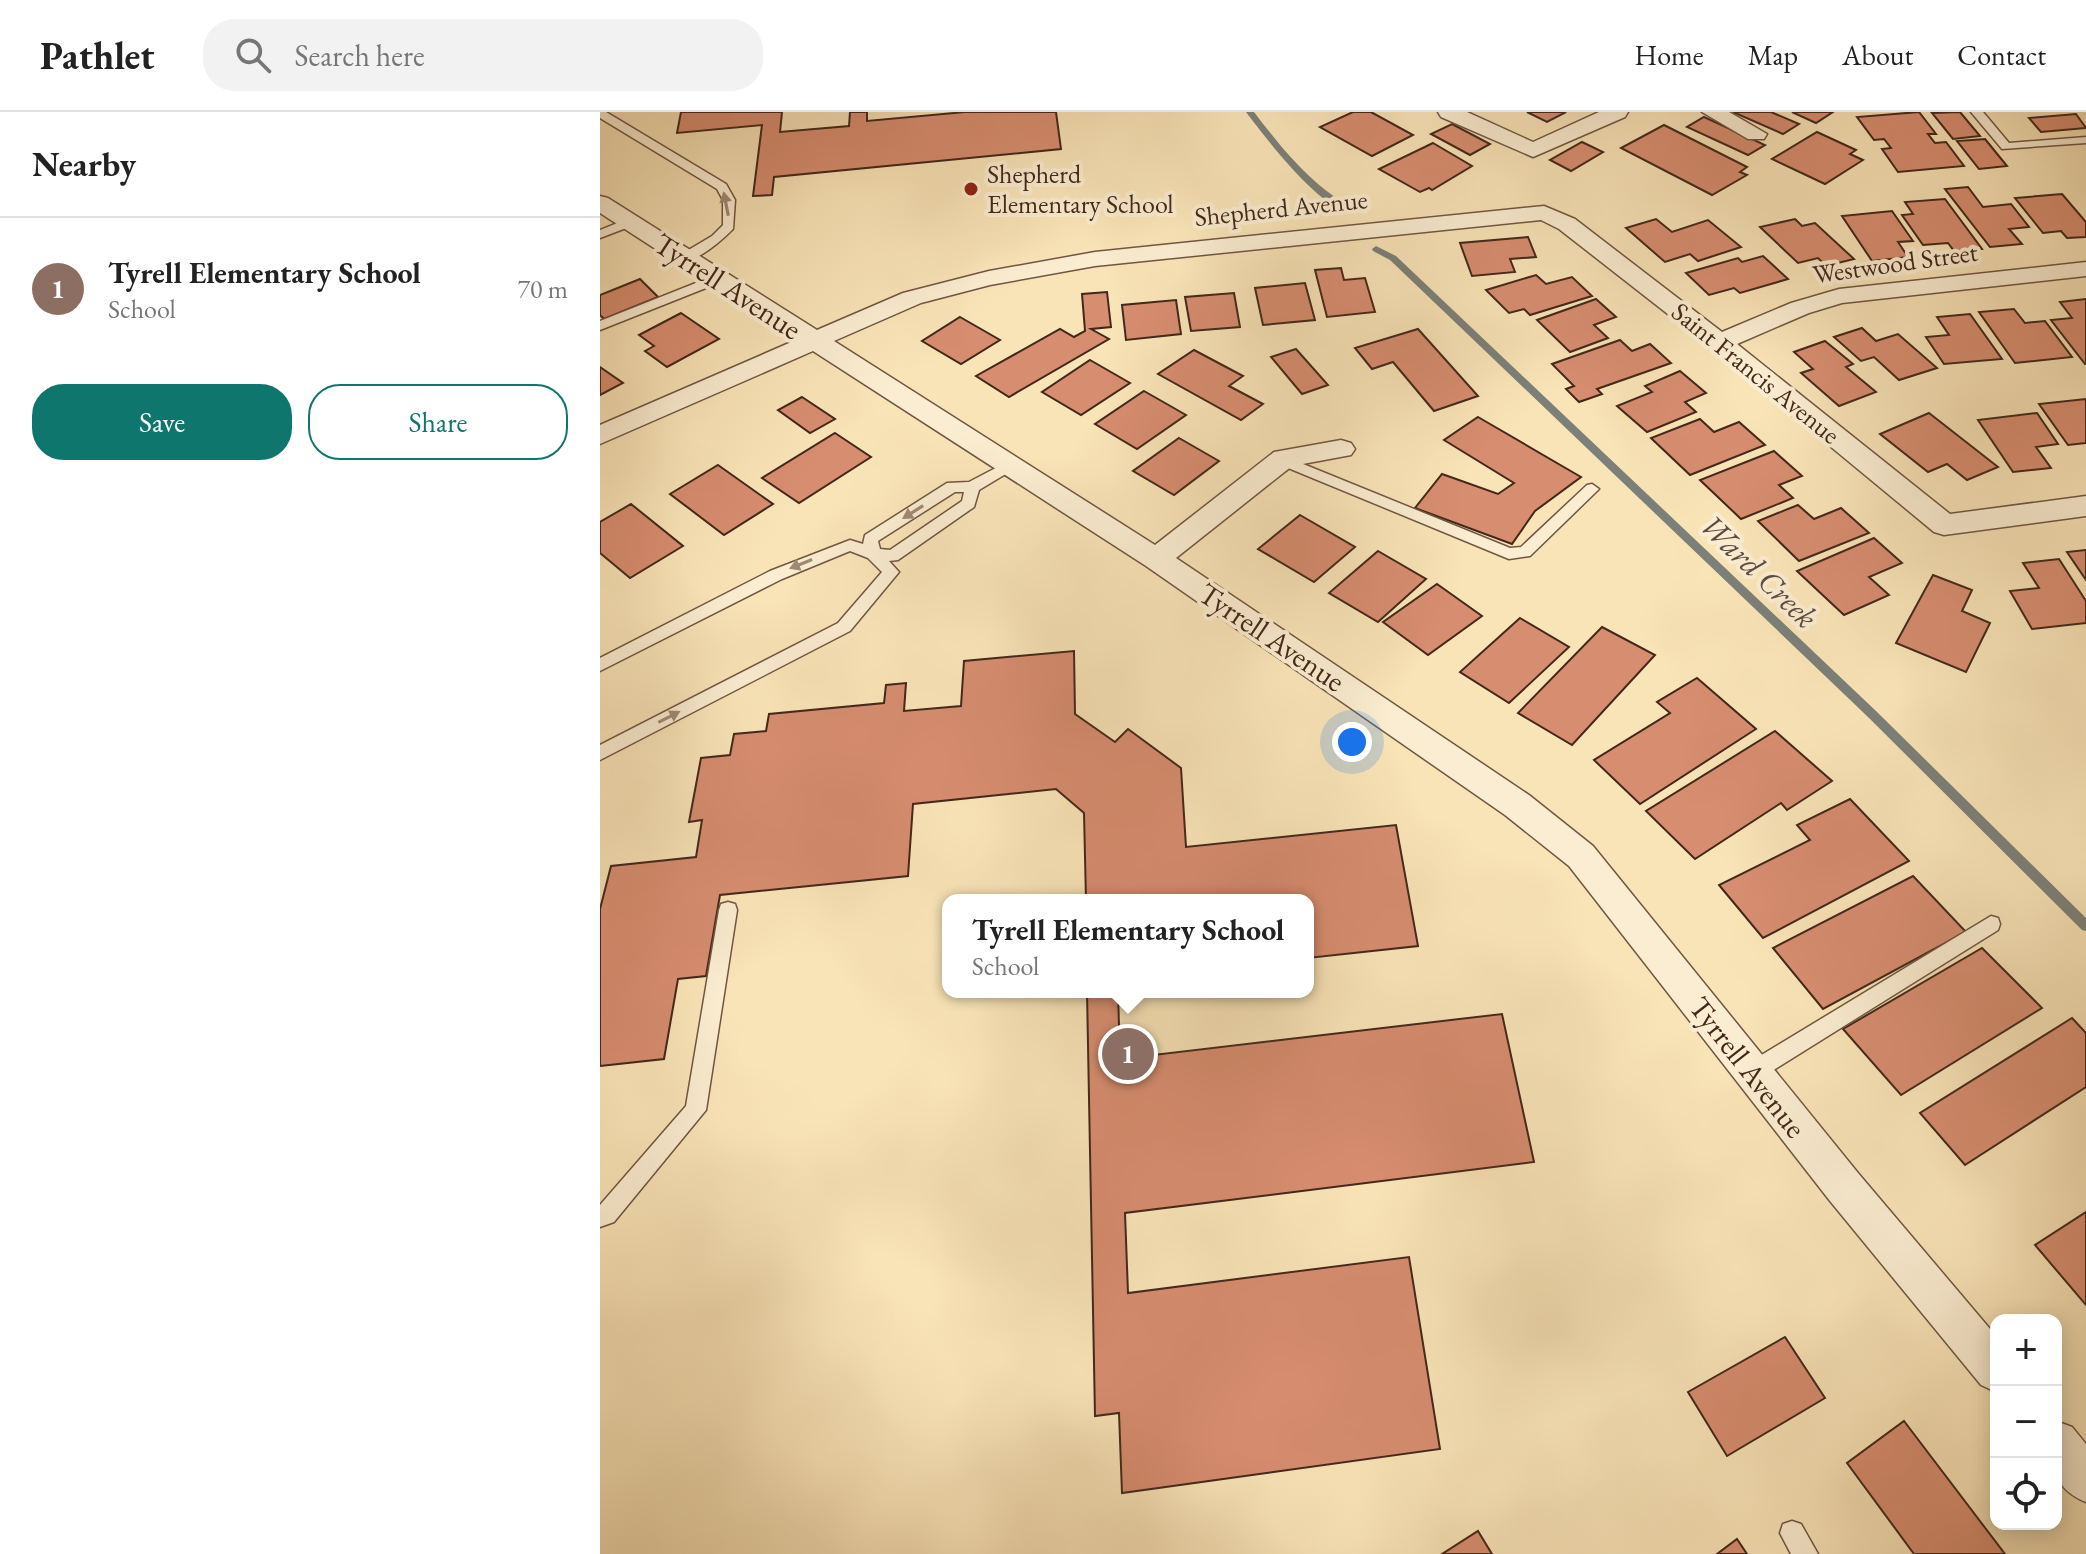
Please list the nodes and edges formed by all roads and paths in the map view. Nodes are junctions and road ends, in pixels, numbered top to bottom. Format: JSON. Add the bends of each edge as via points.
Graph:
{"nodes":[{"id":1,"x":1449,"y":112,"type":"edge"},
{"id":2,"x":1617,"y":112,"type":"edge"},
{"id":3,"x":1713,"y":112,"type":"edge"},
{"id":4,"x":1977,"y":112,"type":"edge"},
{"id":5,"x":600,"y":113,"type":"edge"},
{"id":6,"x":1756,"y":134,"type":"dead end"},
{"id":7,"x":2086,"y":140,"type":"edge"},
{"id":8,"x":600,"y":203,"type":"edge"},
{"id":9,"x":630,"y":222,"type":"junction"},
{"id":10,"x":1567,"y":224,"type":"joint"},
{"id":11,"x":600,"y":234,"type":"edge"},
{"id":12,"x":684,"y":258,"type":"junction"},
{"id":13,"x":2086,"y":269,"type":"edge"},
{"id":14,"x":716,"y":279,"type":"junction"},
{"id":15,"x":600,"y":326,"type":"edge"},
{"id":16,"x":814,"y":342,"type":"junction"},
{"id":17,"x":1719,"y":342,"type":"junction"},
{"id":18,"x":600,"y":435,"type":"edge"},
{"id":19,"x":1341,"y":449,"type":"dead end"},
{"id":20,"x":1281,"y":460,"type":"junction"},
{"id":21,"x":1009,"y":466,"type":"junction"},
{"id":22,"x":972,"y":487,"type":"junction"},
{"id":23,"x":1592,"y":489,"type":"dead end"},
{"id":24,"x":2086,"y":506,"type":"edge"},
{"id":25,"x":873,"y":554,"type":"junction"},
{"id":26,"x":1156,"y":559,"type":"junction"},
{"id":27,"x":600,"y":665,"type":"edge"},
{"id":28,"x":600,"y":753,"type":"edge"},
{"id":29,"x":728,"y":910,"type":"dead end"},
{"id":30,"x":1991,"y":924,"type":"dead end"},
{"id":31,"x":1752,"y":1072,"type":"junction"},
{"id":32,"x":600,"y":1216,"type":"edge"},
{"id":33,"x":1990,"y":1363,"type":"edge"},
{"id":34,"x":2062,"y":1450,"type":"edge"},
{"id":35,"x":2086,"y":1479,"type":"edge"},
{"id":36,"x":1792,"y":1533,"type":"dead end"},
{"id":37,"x":1806,"y":1554,"type":"edge"}],
"edges":[{"from":1,"to":2,"type":"street","via":[[1533,150]]},
{"from":3,"to":6,"type":"street"},
{"from":4,"to":7,"type":"lane","via":[[2006,147]]},
{"from":12,"to":5,"type":"lane","one_way":true,"via":[[729,226],[729,200],[722,187]]},
{"from":8,"to":9,"type":"street","name":"Tyrrell Avenue"},
{"from":9,"to":11,"type":"lane"},
{"from":9,"to":12,"type":"street","name":"Tyrrell Avenue"},
{"from":10,"to":16,"type":"street","name":"Shepherd Avenue","via":[[1544,213],[1516,213],[1095,259],[912,298]]},
{"from":10,"to":17,"type":"street","name":"Saint Francis Avenue"},
{"from":12,"to":14,"type":"street","name":"Tyrrell Avenue"},
{"from":13,"to":17,"type":"street","name":"Westwood Street","via":[[1839,296]]},
{"from":14,"to":15,"type":"lane"},
{"from":14,"to":16,"type":"street","name":"Tyrrell Avenue"},
{"from":16,"to":18,"type":"street","name":"Shepherd Avenue"},
{"from":16,"to":21,"type":"street","name":"Tyrrell Avenue"},
{"from":17,"to":24,"type":"street","name":"Saint Francis Avenue","via":[[1944,525]]},
{"from":19,"to":20,"type":"street"},
{"from":20,"to":23,"type":"lane","via":[[1509,554],[1525,552]]},
{"from":20,"to":26,"type":"street"},
{"from":21,"to":22,"type":"lane"},
{"from":21,"to":26,"type":"street","name":"Tyrrell Avenue"},
{"from":22,"to":25,"type":"lane","via":[[969,503],[893,556]]},
{"from":22,"to":25,"type":"lane","one_way":true,"via":[[952,487],[870,539]]},
{"from":25,"to":27,"type":"lane","one_way":true,"via":[[850,545],[820,557]]},
{"from":28,"to":25,"type":"lane","one_way":true,"via":[[844,627],[891,572]]},
{"from":26,"to":31,"type":"street","name":"Tyrrell Avenue","via":[[1517,805],[1581,856]]},
{"from":29,"to":32,"type":"lane","via":[[696,1110]]},
{"from":30,"to":31,"type":"lane"},
{"from":31,"to":33,"type":"street","name":"Tyrrell Avenue"},
{"from":34,"to":35,"type":"street"},
{"from":36,"to":37,"type":"lane"}]}
